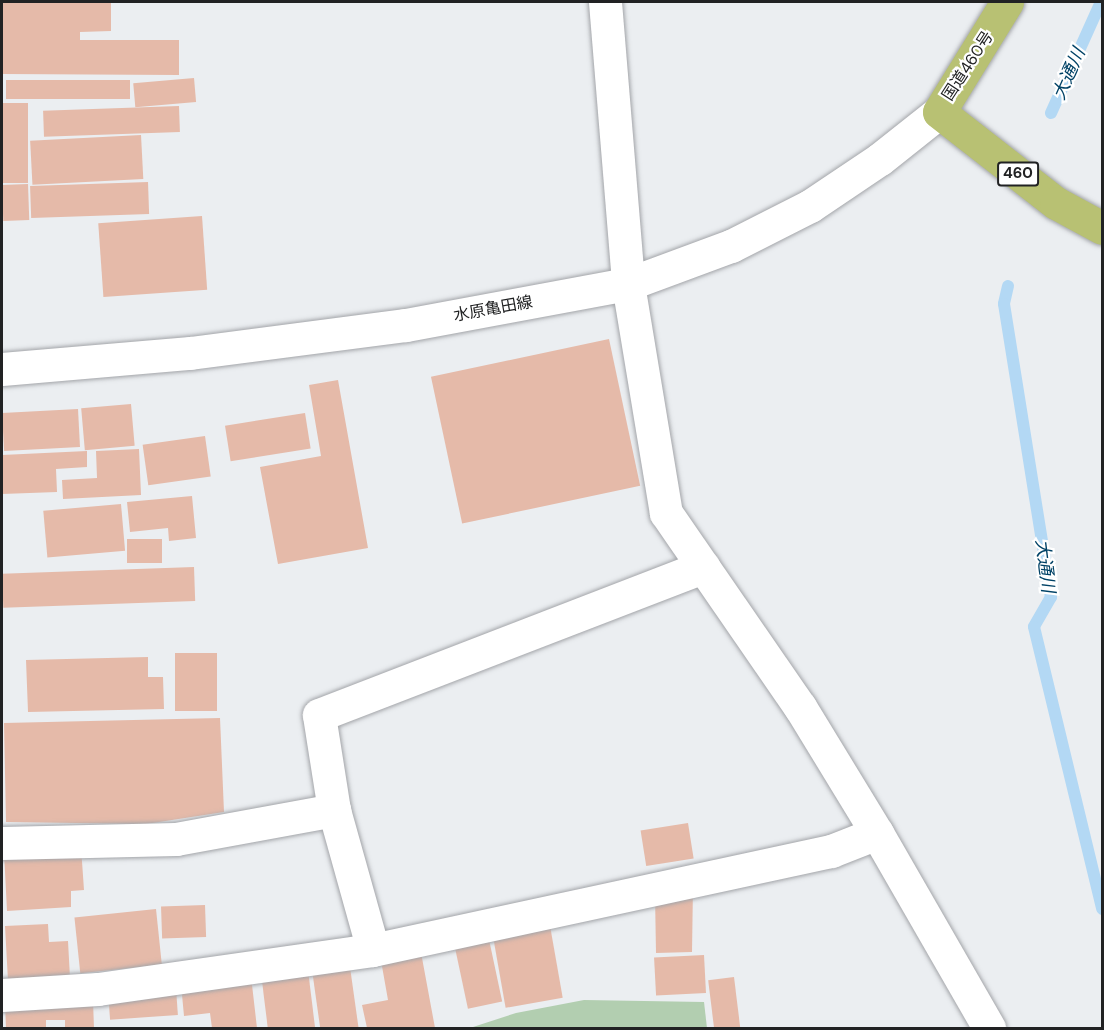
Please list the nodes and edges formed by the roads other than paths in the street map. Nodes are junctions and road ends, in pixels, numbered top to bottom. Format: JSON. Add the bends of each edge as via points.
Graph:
{"nodes":[{"id":1,"x":605,"y":2,"type":"edge"},
{"id":2,"x":1007,"y":2,"type":"edge"},
{"id":3,"x":939,"y":112,"type":"junction"},
{"id":4,"x":1102,"y":228,"type":"edge"},
{"id":5,"x":628,"y":285,"type":"junction"},
{"id":6,"x":2,"y":369,"type":"edge"},
{"id":7,"x":703,"y":567,"type":"junction"},
{"id":8,"x":334,"y":810,"type":"junction"},
{"id":9,"x":877,"y":832,"type":"junction"},
{"id":10,"x":2,"y":843,"type":"edge"},
{"id":11,"x":373,"y":950,"type":"junction"},
{"id":12,"x":2,"y":994,"type":"edge"},
{"id":13,"x":989,"y":1029,"type":"edge"}],
"edges":[{"from":1,"to":5,"type":"street"},
{"from":2,"to":3,"type":"highway","name":"国道460号"},
{"from":3,"to":4,"type":"highway","name":"国道460号","number":"460","via":[[1056,203]]},
{"from":3,"to":5,"type":"street","name":"水原亀田線","via":[[880,159],[810,206],[731,246]]},
{"from":5,"to":6,"type":"street","name":"水原亀田線","via":[[406,325],[190,353]]},
{"from":5,"to":7,"type":"street","via":[[666,513]]},
{"from":7,"to":8,"type":"street","via":[[319,716]]},
{"from":7,"to":9,"type":"street","via":[[800,707]]},
{"from":8,"to":10,"type":"street","via":[[176,839]]},
{"from":8,"to":11,"type":"street"},
{"from":9,"to":11,"type":"street","via":[[831,851]]},
{"from":9,"to":13,"type":"street"},
{"from":11,"to":12,"type":"street","via":[[98,988]]}]}
